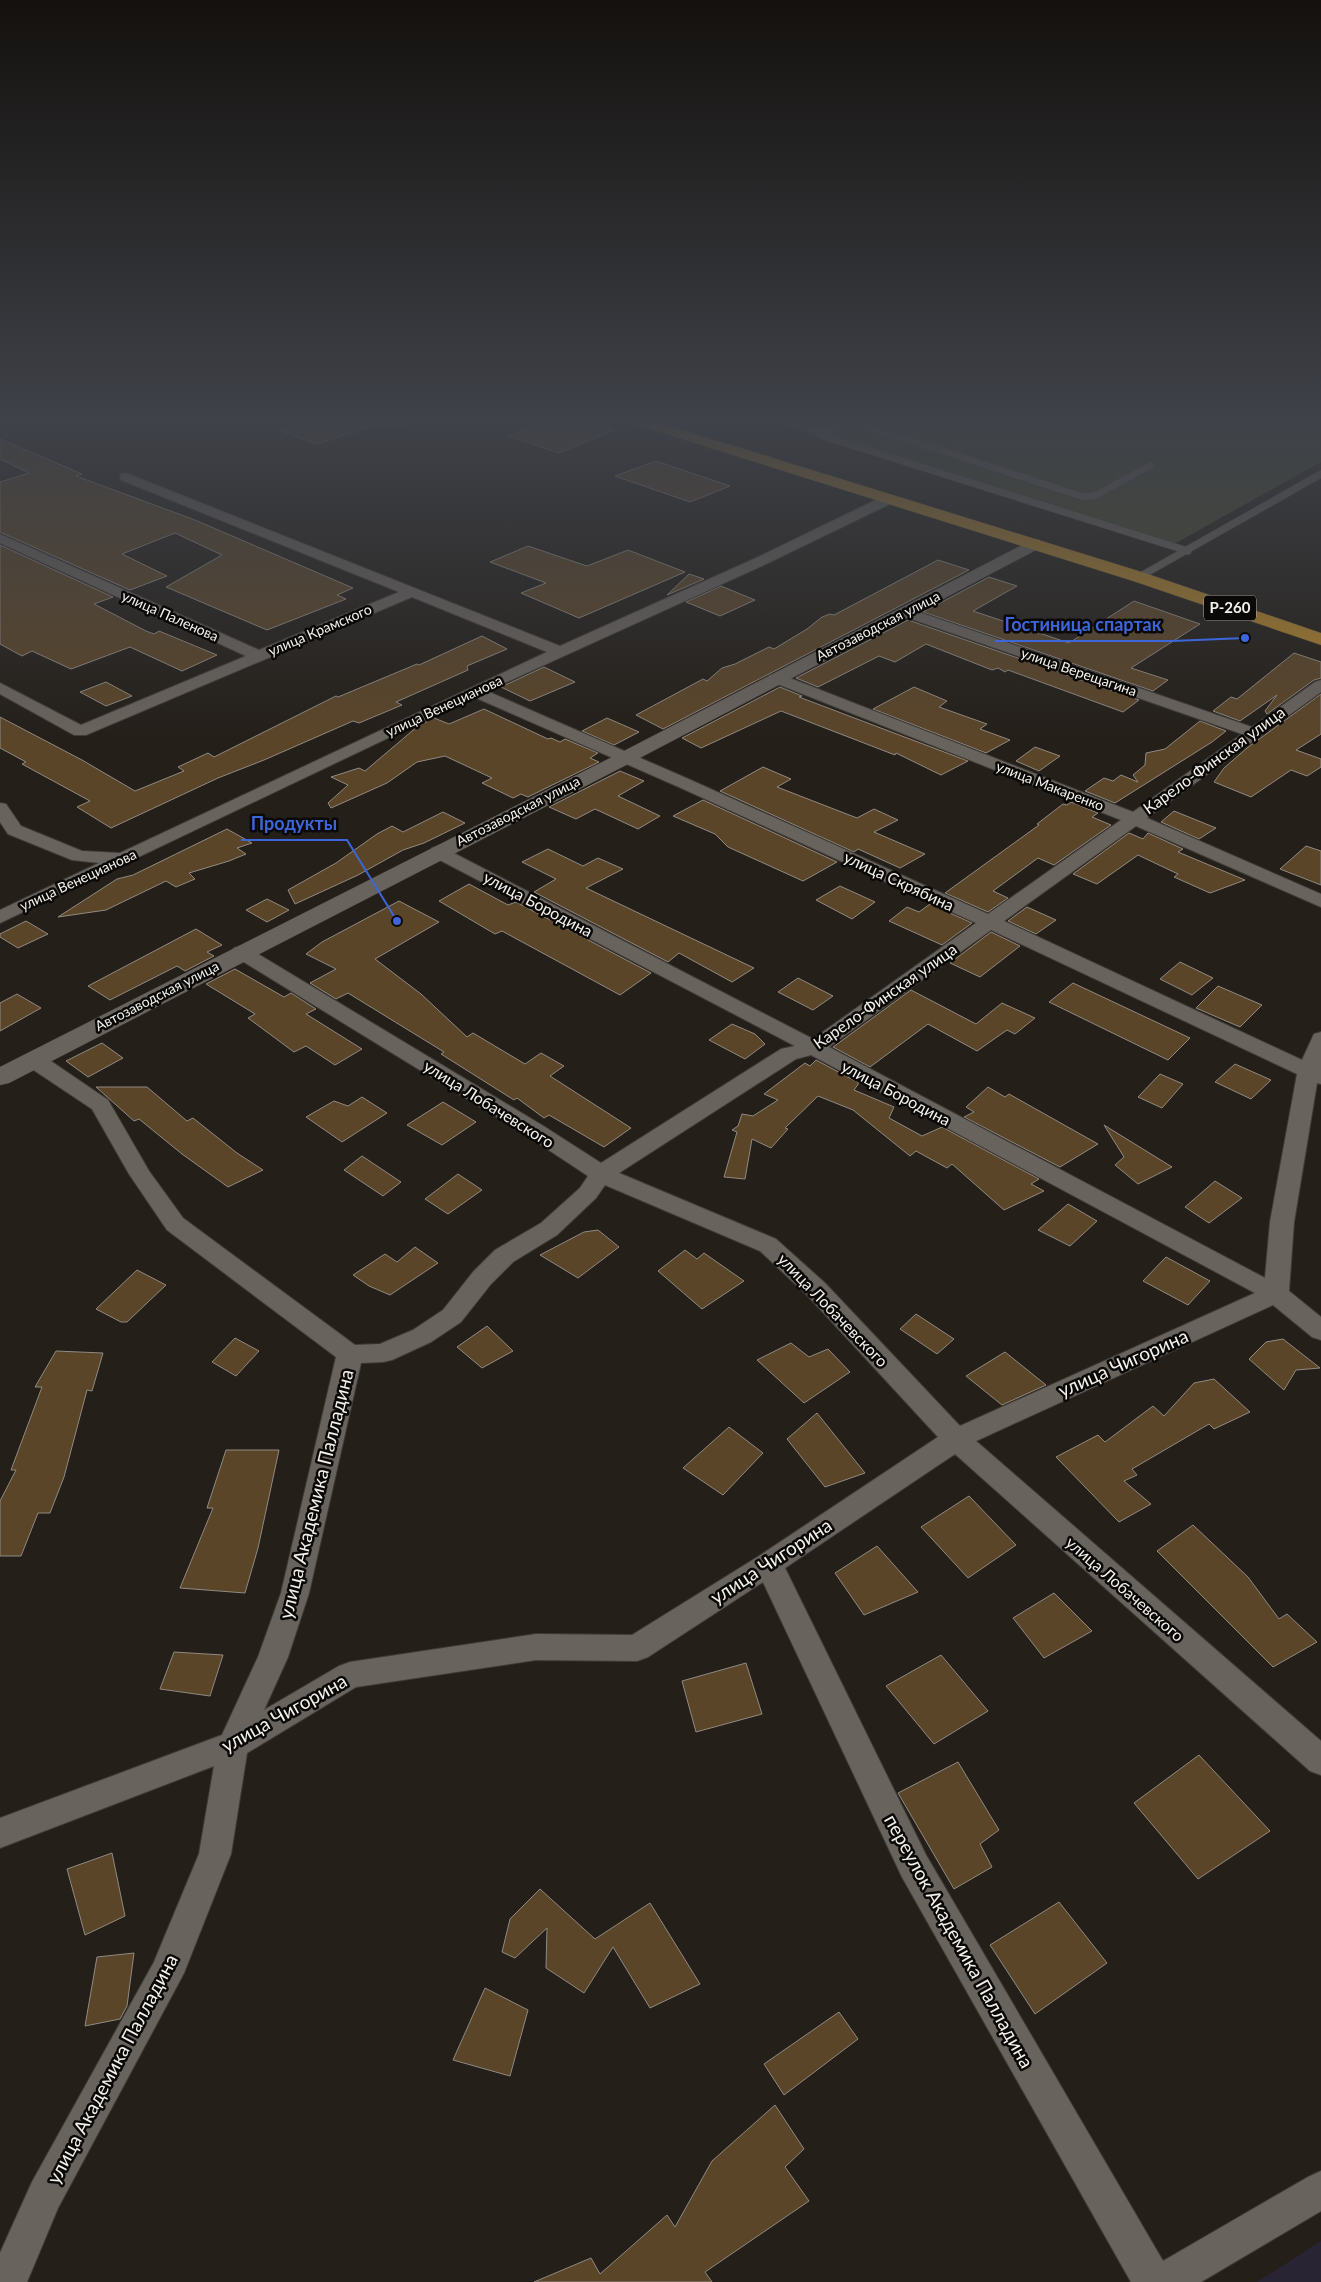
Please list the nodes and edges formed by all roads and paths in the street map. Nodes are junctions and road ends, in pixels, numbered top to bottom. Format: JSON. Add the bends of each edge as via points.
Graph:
{"nodes":[{"id":1,"x":244,"y":524,"type":"edge"},
{"id":2,"x":836,"y":524,"type":"edge"},
{"id":3,"x":971,"y":524,"type":"edge"},
{"id":4,"x":1104,"y":524,"type":"edge"},
{"id":5,"x":1234,"y":524,"type":"edge"},
{"id":6,"x":0,"y":538,"type":"edge"},
{"id":7,"x":1034,"y":544,"type":"junction"},
{"id":8,"x":1188,"y":551,"type":"junction"},
{"id":9,"x":1139,"y":577,"type":"junction"},
{"id":10,"x":412,"y":592,"type":"junction"},
{"id":11,"x":905,"y":612,"type":"junction"},
{"id":12,"x":1321,"y":639,"type":"edge"},
{"id":13,"x":562,"y":652,"type":"junction"},
{"id":14,"x":259,"y":656,"type":"junction"},
{"id":15,"x":776,"y":678,"type":"junction"},
{"id":16,"x":1321,"y":685,"type":"edge"},
{"id":17,"x":0,"y":688,"type":"edge"},
{"id":18,"x":474,"y":691,"type":"junction"},
{"id":19,"x":1252,"y":732,"type":"junction"},
{"id":20,"x":627,"y":756,"type":"junction"},
{"id":21,"x":0,"y":808,"type":"edge"},
{"id":22,"x":1133,"y":818,"type":"junction"},
{"id":23,"x":438,"y":852,"type":"junction"},
{"id":24,"x":124,"y":858,"type":"junction"},
{"id":25,"x":1321,"y":901,"type":"edge"},
{"id":26,"x":0,"y":917,"type":"edge"},
{"id":27,"x":990,"y":921,"type":"junction"},
{"id":28,"x":241,"y":952,"type":"junction"},
{"id":29,"x":1321,"y":1038,"type":"edge"},
{"id":30,"x":814,"y":1048,"type":"junction"},
{"id":31,"x":34,"y":1060,"type":"junction"},
{"id":32,"x":1315,"y":1074,"type":"edge"},
{"id":33,"x":0,"y":1076,"type":"edge"},
{"id":34,"x":601,"y":1174,"type":"junction"},
{"id":35,"x":1276,"y":1294,"type":"junction"},
{"id":36,"x":1321,"y":1331,"type":"edge"},
{"id":37,"x":350,"y":1354,"type":"junction"},
{"id":38,"x":956,"y":1439,"type":"junction"},
{"id":39,"x":769,"y":1564,"type":"junction"},
{"id":40,"x":233,"y":1745,"type":"junction"},
{"id":41,"x":1321,"y":1762,"type":"edge"},
{"id":42,"x":0,"y":1834,"type":"edge"},
{"id":43,"x":1321,"y":2190,"type":"edge"},
{"id":44,"x":7,"y":2282,"type":"edge"},
{"id":45,"x":1153,"y":2282,"type":"edge"},
{"id":46,"x":1164,"y":2282,"type":"edge"}],
"edges":[{"from":1,"to":10,"type":"street"},
{"from":2,"to":13,"type":"street","name":"улица Венецианова"},
{"from":3,"to":7,"type":"highway","number":"Р-260"},
{"from":4,"to":8,"type":"lane"},
{"from":5,"to":8,"type":"lane"},
{"from":6,"to":14,"type":"street","name":"улица Паленова"},
{"from":7,"to":9,"type":"highway","number":"Р-260"},
{"from":7,"to":11,"type":"street","name":"Автозаводская улица"},
{"from":8,"to":9,"type":"lane"},
{"from":9,"to":12,"type":"highway","number":"Р-260"},
{"from":10,"to":13,"type":"street"},
{"from":10,"to":14,"type":"street","name":"улица Крамского"},
{"from":11,"to":15,"type":"street","name":"Автозаводская улица"},
{"from":11,"to":19,"type":"street","name":"улица Верещагина"},
{"from":13,"to":18,"type":"street","name":"улица Венецианова"},
{"from":14,"to":17,"type":"street","name":"улица Крамского","via":[[80,731]]},
{"from":15,"to":20,"type":"street","name":"Автозаводская улица"},
{"from":15,"to":22,"type":"street","name":"улица Макаренко"},
{"from":16,"to":19,"type":"street","name":"Карело-Финская улица"},
{"from":18,"to":20,"type":"street","name":"улица Скрябина"},
{"from":18,"to":24,"type":"street","name":"улица Венецианова"},
{"from":19,"to":22,"type":"street","name":"Карело-Финская улица"},
{"from":20,"to":23,"type":"street","name":"Автозаводская улица"},
{"from":20,"to":27,"type":"street","name":"улица Скрябина"},
{"from":21,"to":24,"type":"street","via":[[14,830],[79,856]]},
{"from":22,"to":25,"type":"street","name":"улица Макаренко"},
{"from":22,"to":27,"type":"street","name":"Карело-Финская улица"},
{"from":23,"to":28,"type":"street","name":"Автозаводская улица"},
{"from":23,"to":30,"type":"street","name":"улица Бородина"},
{"from":24,"to":26,"type":"street","name":"улица Венецианова"},
{"from":27,"to":30,"type":"street","name":"Карело-Финская улица"},
{"from":27,"to":32,"type":"street","name":"улица Скрябина"},
{"from":28,"to":31,"type":"street","name":"Автозаводская улица"},
{"from":28,"to":34,"type":"street","name":"улица Лобачевского"},
{"from":29,"to":32,"type":"street"},
{"from":30,"to":34,"type":"street","name":"Карело-Финская улица","via":[[789,1054]]},
{"from":30,"to":35,"type":"street","name":"улица Бородина"},
{"from":31,"to":33,"type":"street","name":"Автозаводская улица"},
{"from":31,"to":37,"type":"street","name":"улица Академика Палладина","via":[[100,1105],[140,1174],[175,1224]]},
{"from":32,"to":35,"type":"street","via":[[1282,1222]]},
{"from":34,"to":37,"type":"street","name":"Карело-Финская улица","via":[[588,1193],[549,1230],[504,1256],[452,1316],[422,1336],[383,1353]]},
{"from":34,"to":38,"type":"street","name":"улица Лобачевского","via":[[768,1244],[816,1289]]},
{"from":35,"to":36,"type":"street","name":"улица Бородина"},
{"from":35,"to":38,"type":"street","name":"улица Чигорина"},
{"from":37,"to":40,"type":"street","name":"улица Академика Палладина","via":[[295,1594],[273,1657]]},
{"from":38,"to":39,"type":"street","name":"улица Чигорина"},
{"from":38,"to":41,"type":"street","name":"улица Лобачевского"},
{"from":39,"to":40,"type":"street","name":"улица Чигорина","via":[[636,1648],[536,1647],[350,1675]]},
{"from":39,"to":45,"type":"street","name":"переулок Академика Палладина","via":[[914,1866]]},
{"from":40,"to":42,"type":"street","name":"улица Чигорина"},
{"from":40,"to":44,"type":"street","name":"улица Академика Палладина","via":[[215,1854],[167,1973],[45,2195]]},
{"from":43,"to":46,"type":"street"}]}
